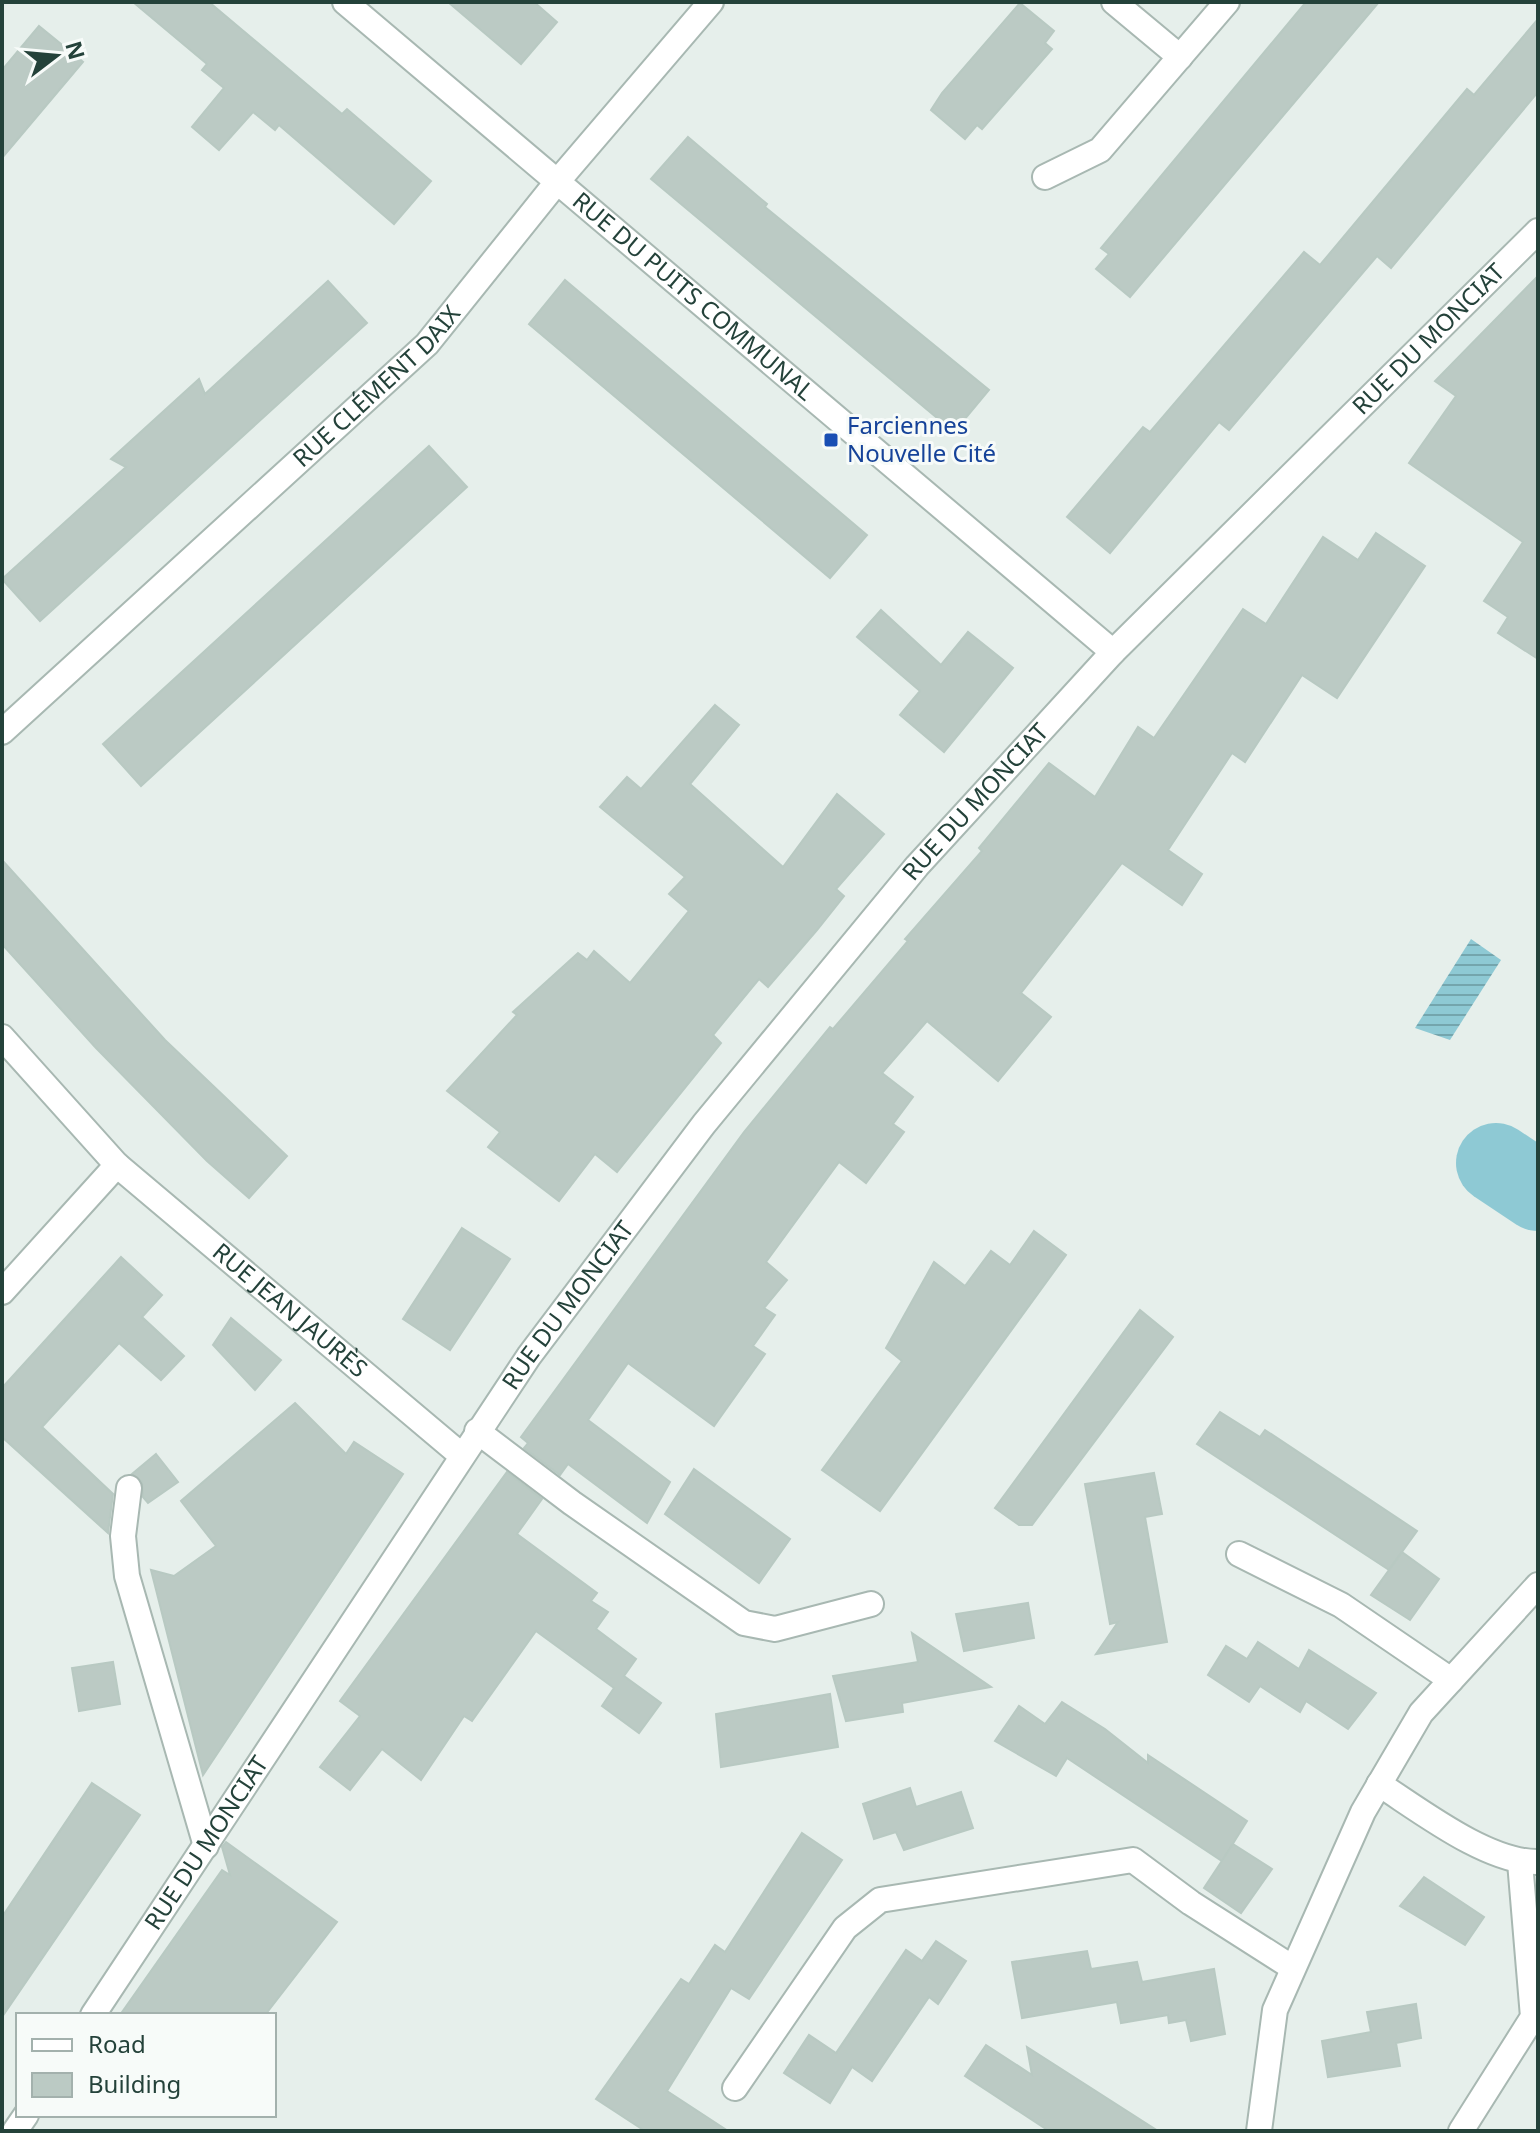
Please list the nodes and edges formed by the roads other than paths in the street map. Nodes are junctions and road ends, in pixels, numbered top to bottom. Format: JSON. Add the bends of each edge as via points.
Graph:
{"nodes":[{"id":1,"x":345,"y":2,"type":"edge"},
{"id":2,"x":711,"y":2,"type":"edge"},
{"id":3,"x":1114,"y":2,"type":"edge"},
{"id":4,"x":1227,"y":2,"type":"edge"},
{"id":5,"x":1180,"y":57,"type":"junction"},
{"id":6,"x":1045,"y":177,"type":"dead end"},
{"id":7,"x":557,"y":182,"type":"junction"},
{"id":8,"x":1538,"y":231,"type":"edge"},
{"id":9,"x":1113,"y":652,"type":"junction"},
{"id":10,"x":6,"y":720,"type":"edge"},
{"id":11,"x":2,"y":1037,"type":"edge"},
{"id":12,"x":117,"y":1165,"type":"junction"},
{"id":13,"x":2,"y":1292,"type":"edge"},
{"id":14,"x":477,"y":1431,"type":"junction"},
{"id":15,"x":461,"y":1455,"type":"junction"},
{"id":16,"x":129,"y":1488,"type":"dead end"},
{"id":17,"x":1239,"y":1554,"type":"dead end"},
{"id":18,"x":1538,"y":1585,"type":"edge"},
{"id":19,"x":871,"y":1604,"type":"dead end"},
{"id":20,"x":1451,"y":1680,"type":"junction"},
{"id":21,"x":1379,"y":1784,"type":"junction"},
{"id":22,"x":206,"y":1846,"type":"junction"},
{"id":23,"x":1529,"y":1862,"type":"edge"},
{"id":24,"x":1293,"y":1968,"type":"junction"},
{"id":25,"x":94,"y":2013,"type":"edge"},
{"id":26,"x":735,"y":2088,"type":"dead end"},
{"id":27,"x":1259,"y":2131,"type":"edge"},
{"id":28,"x":1461,"y":2131,"type":"edge"}],
"edges":[{"from":1,"to":7,"type":"street","name":"RUE DU PUITS COMMUNAL"},
{"from":2,"to":7,"type":"street","name":"RUE CLÉMENT DAIX"},
{"from":3,"to":5,"type":"street"},
{"from":4,"to":5,"type":"street"},
{"from":5,"to":6,"type":"street","via":[[1100,150]]},
{"from":7,"to":9,"type":"street","name":"RUE DU PUITS COMMUNAL"},
{"from":7,"to":10,"type":"street","name":"RUE CLÉMENT DAIX","via":[[427,344],[133,616]]},
{"from":8,"to":9,"type":"street","name":"RUE DU MONCIAT"},
{"from":9,"to":14,"type":"street","name":"RUE DU MONCIAT","via":[[917,866],[704,1124]]},
{"from":11,"to":12,"type":"street","name":"RUE JEAN JAURÈS"},
{"from":12,"to":13,"type":"street"},
{"from":12,"to":15,"type":"street","name":"RUE JEAN JAURÈS"},
{"from":14,"to":15,"type":"street","name":"RUE DU MONCIAT"},
{"from":14,"to":19,"type":"street","via":[[744,1623],[775,1629]]},
{"from":15,"to":22,"type":"street","name":"RUE DU MONCIAT"},
{"from":16,"to":22,"type":"street","via":[[123,1536],[127,1576]]},
{"from":17,"to":20,"type":"street","via":[[1341,1605]]},
{"from":18,"to":20,"type":"street"},
{"from":20,"to":21,"type":"street","via":[[1421,1713]]},
{"from":21,"to":23,"type":"street","via":[[1453,1832]]},
{"from":21,"to":24,"type":"street"},
{"from":22,"to":25,"type":"street","name":"RUE DU MONCIAT"},
{"from":23,"to":28,"type":"street","via":[[1533,2017]]},
{"from":24,"to":26,"type":"street","via":[[1133,1860],[880,1900],[845,1928]]},
{"from":24,"to":27,"type":"street","via":[[1275,2010]]}]}
